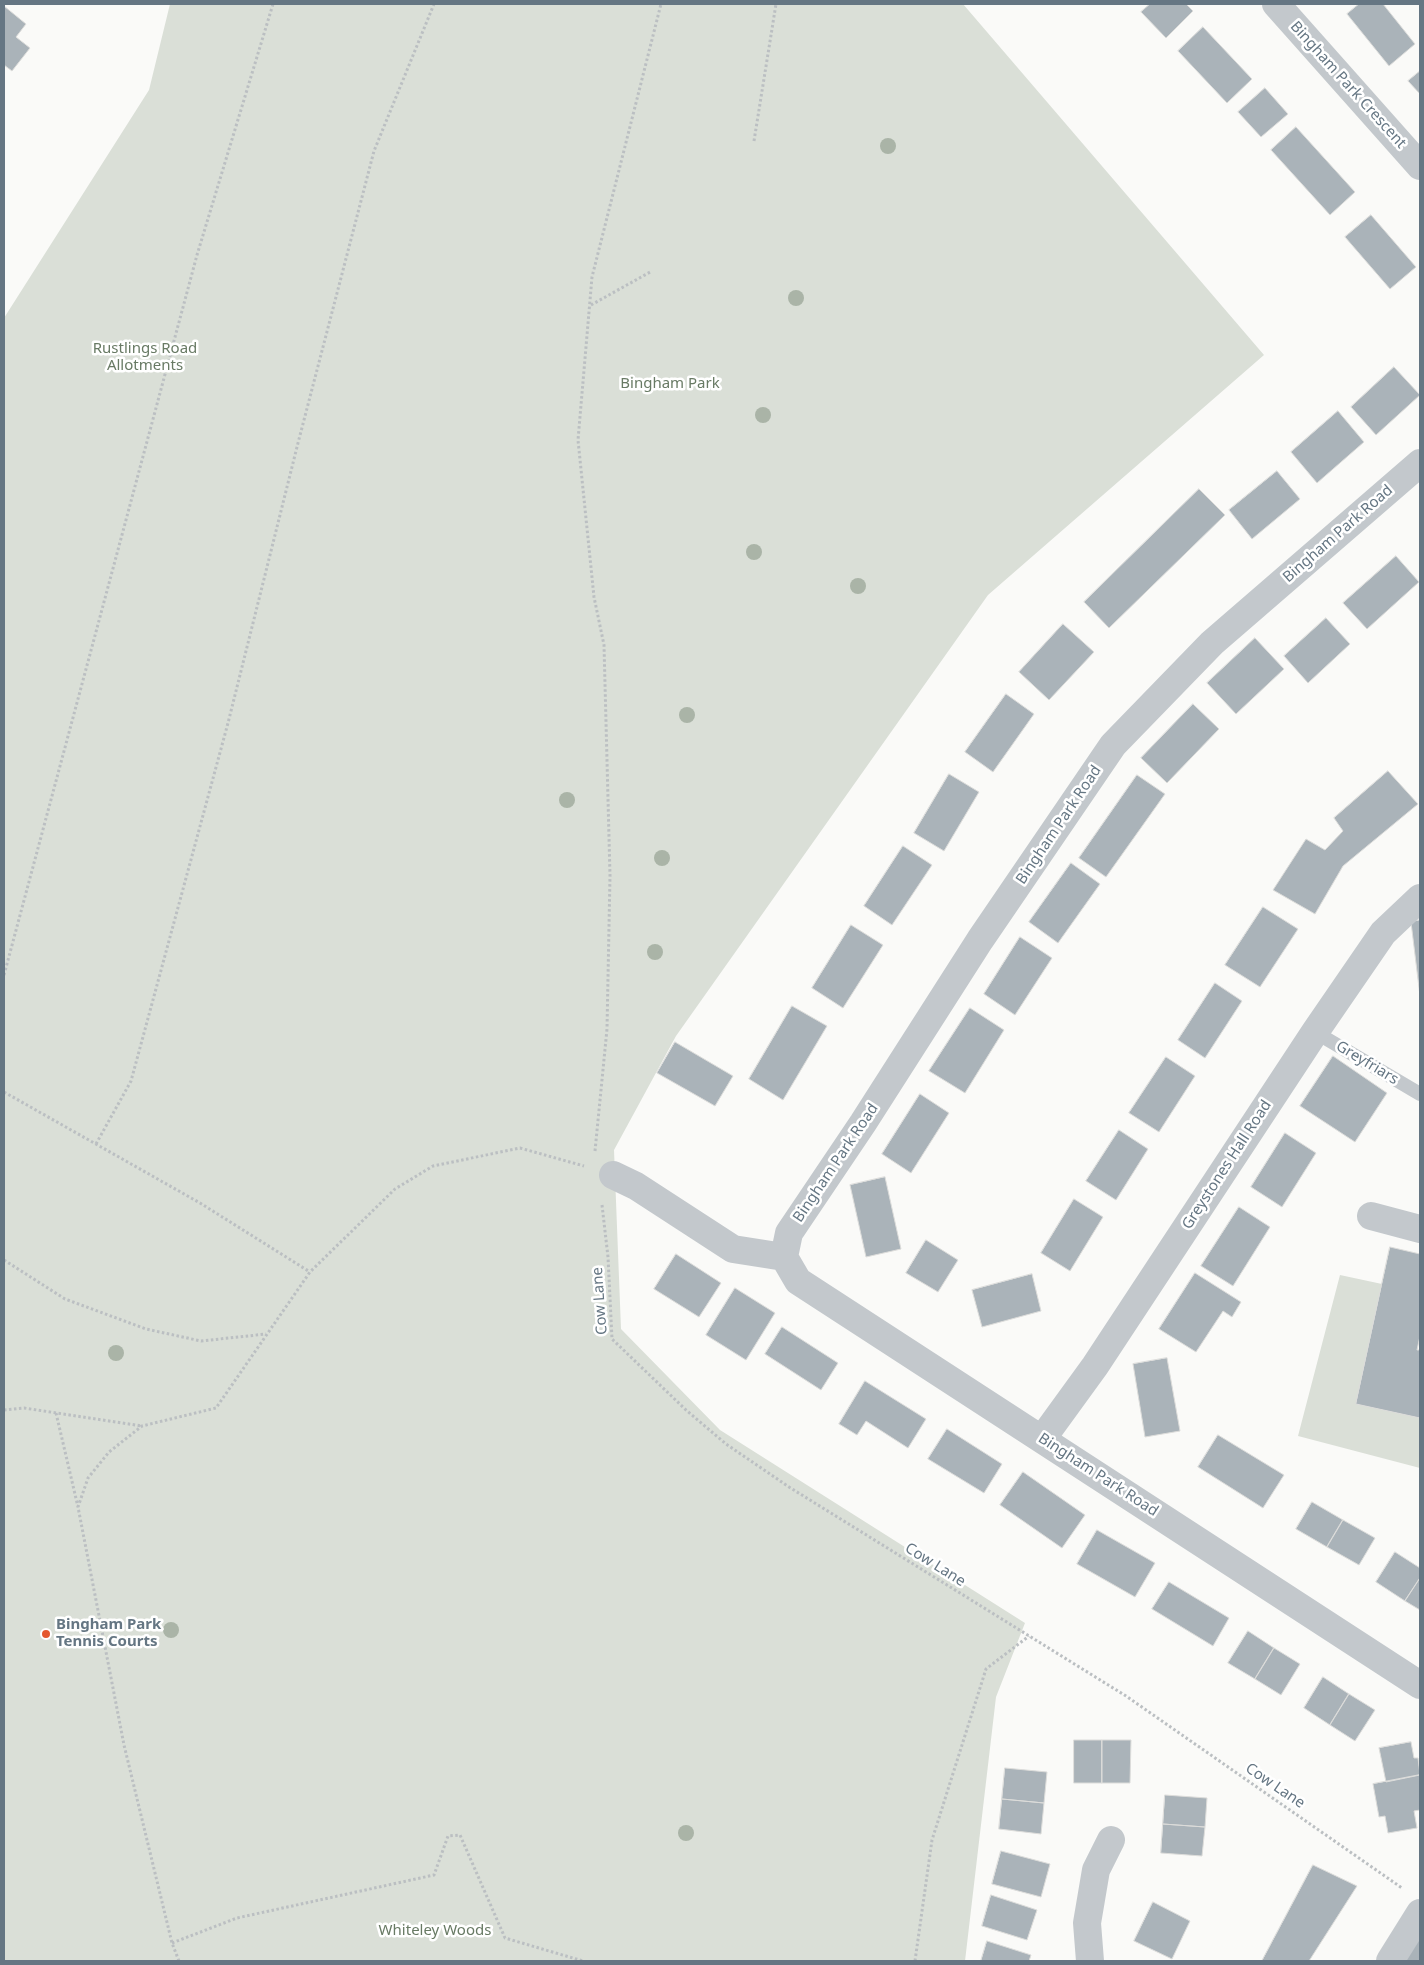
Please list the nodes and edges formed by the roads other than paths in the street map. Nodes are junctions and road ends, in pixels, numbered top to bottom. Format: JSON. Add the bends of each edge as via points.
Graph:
{"nodes":[{"id":1,"x":1276,"y":4,"type":"edge"},
{"id":2,"x":1420,"y":166,"type":"edge"},
{"id":3,"x":1420,"y":463,"type":"edge"},
{"id":4,"x":1420,"y":898,"type":"edge"},
{"id":5,"x":1315,"y":1032,"type":"junction"},
{"id":6,"x":1420,"y":1094,"type":"edge"},
{"id":7,"x":602,"y":1180,"type":"road end"},
{"id":8,"x":1371,"y":1216,"type":"dead end"},
{"id":9,"x":1420,"y":1229,"type":"edge"},
{"id":10,"x":784,"y":1257,"type":"junction"},
{"id":11,"x":1042,"y":1439,"type":"junction"},
{"id":12,"x":1420,"y":1685,"type":"edge"},
{"id":13,"x":1111,"y":1840,"type":"dead end"},
{"id":14,"x":1420,"y":1913,"type":"edge"},
{"id":15,"x":1090,"y":1961,"type":"edge"},
{"id":16,"x":1390,"y":1961,"type":"edge"}],
"edges":[{"from":1,"to":2,"type":"street","name":"Bingham Park Crescent"},
{"from":3,"to":10,"type":"street","name":"Bingham Park Road","via":[[1212,643],[1113,745],[980,940],[789,1233]]},
{"from":4,"to":5,"type":"street","name":"Greystones Hall Road","via":[[1383,933]]},
{"from":5,"to":6,"type":"lane","name":"Greyfriars"},
{"from":5,"to":11,"type":"street","name":"Greystones Hall Road","via":[[1095,1366]]},
{"from":7,"to":10,"type":"street","via":[[636,1186],[733,1249]]},
{"from":8,"to":9,"type":"street"},
{"from":10,"to":11,"type":"street","name":"Bingham Park Road","via":[[798,1281]]},
{"from":11,"to":12,"type":"street","name":"Bingham Park Road"},
{"from":13,"to":15,"type":"street","via":[[1096,1870],[1087,1924]]},
{"from":14,"to":16,"type":"street"}]}
